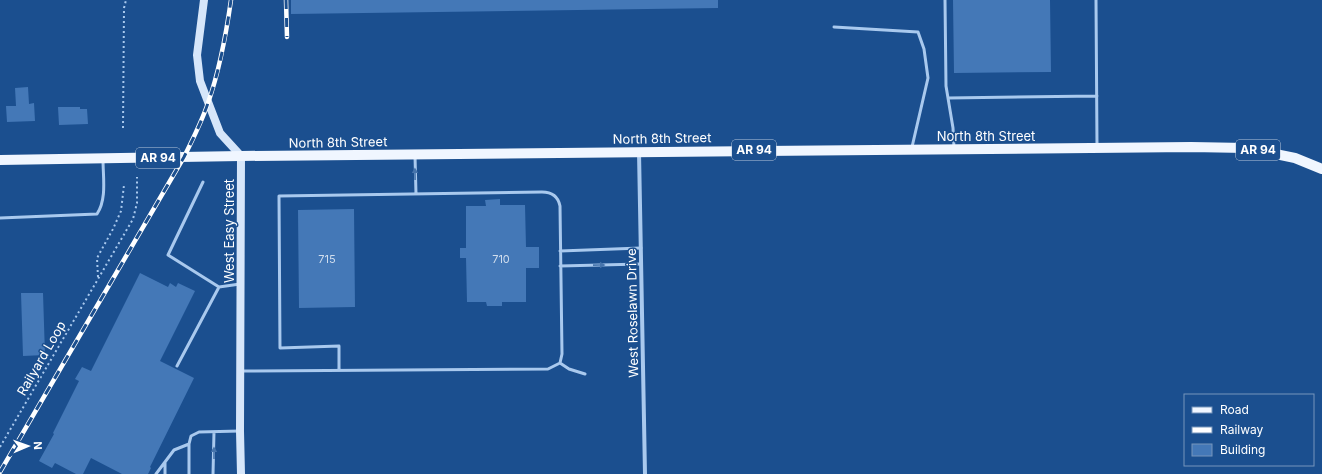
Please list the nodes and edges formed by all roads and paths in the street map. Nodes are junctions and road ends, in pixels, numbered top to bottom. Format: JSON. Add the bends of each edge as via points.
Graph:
{"nodes":[{"id":1,"x":126,"y":0,"type":"edge"},
{"id":2,"x":204,"y":0,"type":"edge"},
{"id":3,"x":945,"y":0,"type":"edge"},
{"id":4,"x":1096,"y":0,"type":"edge"},
{"id":5,"x":834,"y":27,"type":"dead end"},
{"id":6,"x":1097,"y":96,"type":"junction"},
{"id":7,"x":948,"y":98,"type":"junction"},
{"id":8,"x":123,"y":128,"type":"dead end"},
{"id":9,"x":1098,"y":148,"type":"junction"},
{"id":10,"x":911,"y":149,"type":"junction"},
{"id":11,"x":954,"y":149,"type":"junction"},
{"id":12,"x":639,"y":151,"type":"junction"},
{"id":13,"x":415,"y":154,"type":"junction"},
{"id":14,"x":241,"y":156,"type":"junction"},
{"id":15,"x":103,"y":158,"type":"junction"},
{"id":16,"x":0,"y":160,"type":"edge"},
{"id":17,"x":1322,"y":168,"type":"edge"},
{"id":18,"x":137,"y":177,"type":"dead end"},
{"id":19,"x":203,"y":182,"type":"dead end"},
{"id":20,"x":124,"y":185,"type":"dead end"},
{"id":21,"x":416,"y":194,"type":"junction"},
{"id":22,"x":0,"y":218,"type":"edge"},
{"id":23,"x":641,"y":248,"type":"junction"},
{"id":24,"x":560,"y":251,"type":"junction"},
{"id":25,"x":641,"y":264,"type":"junction"},
{"id":26,"x":560,"y":266,"type":"junction"},
{"id":27,"x":98,"y":279,"type":"junction"},
{"id":28,"x":240,"y":284,"type":"junction"},
{"id":29,"x":219,"y":288,"type":"junction"},
{"id":30,"x":560,"y":363,"type":"junction"},
{"id":31,"x":177,"y":366,"type":"dead end"},
{"id":32,"x":339,"y":370,"type":"junction"},
{"id":33,"x":240,"y":371,"type":"junction"},
{"id":34,"x":585,"y":374,"type":"dead end"},
{"id":35,"x":240,"y":431,"type":"junction"},
{"id":36,"x":214,"y":432,"type":"junction"},
{"id":37,"x":189,"y":444,"type":"junction"},
{"id":38,"x":0,"y":447,"type":"edge"},
{"id":39,"x":165,"y":462,"type":"junction"},
{"id":40,"x":156,"y":474,"type":"edge"},
{"id":41,"x":165,"y":474,"type":"edge"},
{"id":42,"x":189,"y":474,"type":"edge"},
{"id":43,"x":213,"y":474,"type":"edge"},
{"id":44,"x":241,"y":474,"type":"edge"},
{"id":45,"x":644,"y":474,"type":"edge"}],
"edges":[{"from":1,"to":8,"type":"path"},
{"from":2,"to":14,"type":"street","via":[[197,55],[200,81],[220,133]]},
{"from":3,"to":7,"type":"lane"},
{"from":4,"to":6,"type":"lane"},
{"from":5,"to":10,"type":"lane","via":[[918,32],[924,49],[928,78]]},
{"from":6,"to":7,"type":"lane"},
{"from":6,"to":9,"type":"lane"},
{"from":7,"to":11,"type":"lane"},
{"from":9,"to":11,"type":"main road","name":"North 8th Street","number":"AR 94"},
{"from":9,"to":17,"type":"main road","name":"North 8th Street","number":"AR 94","via":[[1246,148],[1296,158]]},
{"from":10,"to":11,"type":"main road","name":"North 8th Street","number":"AR 94"},
{"from":10,"to":12,"type":"main road","name":"North 8th Street","number":"AR 94"},
{"from":12,"to":13,"type":"main road","name":"North 8th Street","number":"AR 94"},
{"from":12,"to":23,"type":"street","name":"West Roselawn Drive"},
{"from":13,"to":14,"type":"main road","name":"North 8th Street","number":"AR 94"},
{"from":21,"to":13,"type":"lane","one_way":true},
{"from":14,"to":15,"type":"main road","name":"North 8th Street","number":"AR 94"},
{"from":14,"to":28,"type":"street","name":"West Easy Street"},
{"from":15,"to":16,"type":"main road","name":"North 8th Street","number":"AR 94"},
{"from":15,"to":22,"type":"lane","via":[[103,197],[96,214]]},
{"from":18,"to":27,"type":"path","name":"Railyard Loop","via":[[137,203],[133,219]]},
{"from":19,"to":29,"type":"lane","via":[[168,255]]},
{"from":20,"to":27,"type":"path","via":[[121,211],[96,258]]},
{"from":21,"to":24,"type":"lane","via":[[548,192],[556,197],[560,206]]},
{"from":21,"to":32,"type":"lane","via":[[279,196],[280,348],[338,346]]},
{"from":23,"to":24,"type":"lane"},
{"from":23,"to":25,"type":"street","name":"West Roselawn Drive"},
{"from":24,"to":26,"type":"lane"},
{"from":26,"to":25,"type":"lane","one_way":true},
{"from":25,"to":45,"type":"street","name":"West Roselawn Drive"},
{"from":26,"to":30,"type":"lane"},
{"from":27,"to":38,"type":"path","name":"Railyard Loop"},
{"from":28,"to":29,"type":"lane"},
{"from":28,"to":33,"type":"street","name":"West Easy Street"},
{"from":29,"to":31,"type":"lane"},
{"from":30,"to":32,"type":"lane","via":[[548,369]]},
{"from":30,"to":34,"type":"lane"},
{"from":32,"to":33,"type":"lane"},
{"from":33,"to":35,"type":"street","name":"West Easy Street"},
{"from":35,"to":36,"type":"lane"},
{"from":35,"to":44,"type":"street","name":"West Easy Street"},
{"from":36,"to":37,"type":"lane","via":[[199,432],[191,436]]},
{"from":43,"to":36,"type":"lane","one_way":true},
{"from":37,"to":39,"type":"lane","via":[[174,450]]},
{"from":37,"to":42,"type":"lane"},
{"from":39,"to":40,"type":"lane"},
{"from":39,"to":41,"type":"lane"}]}
